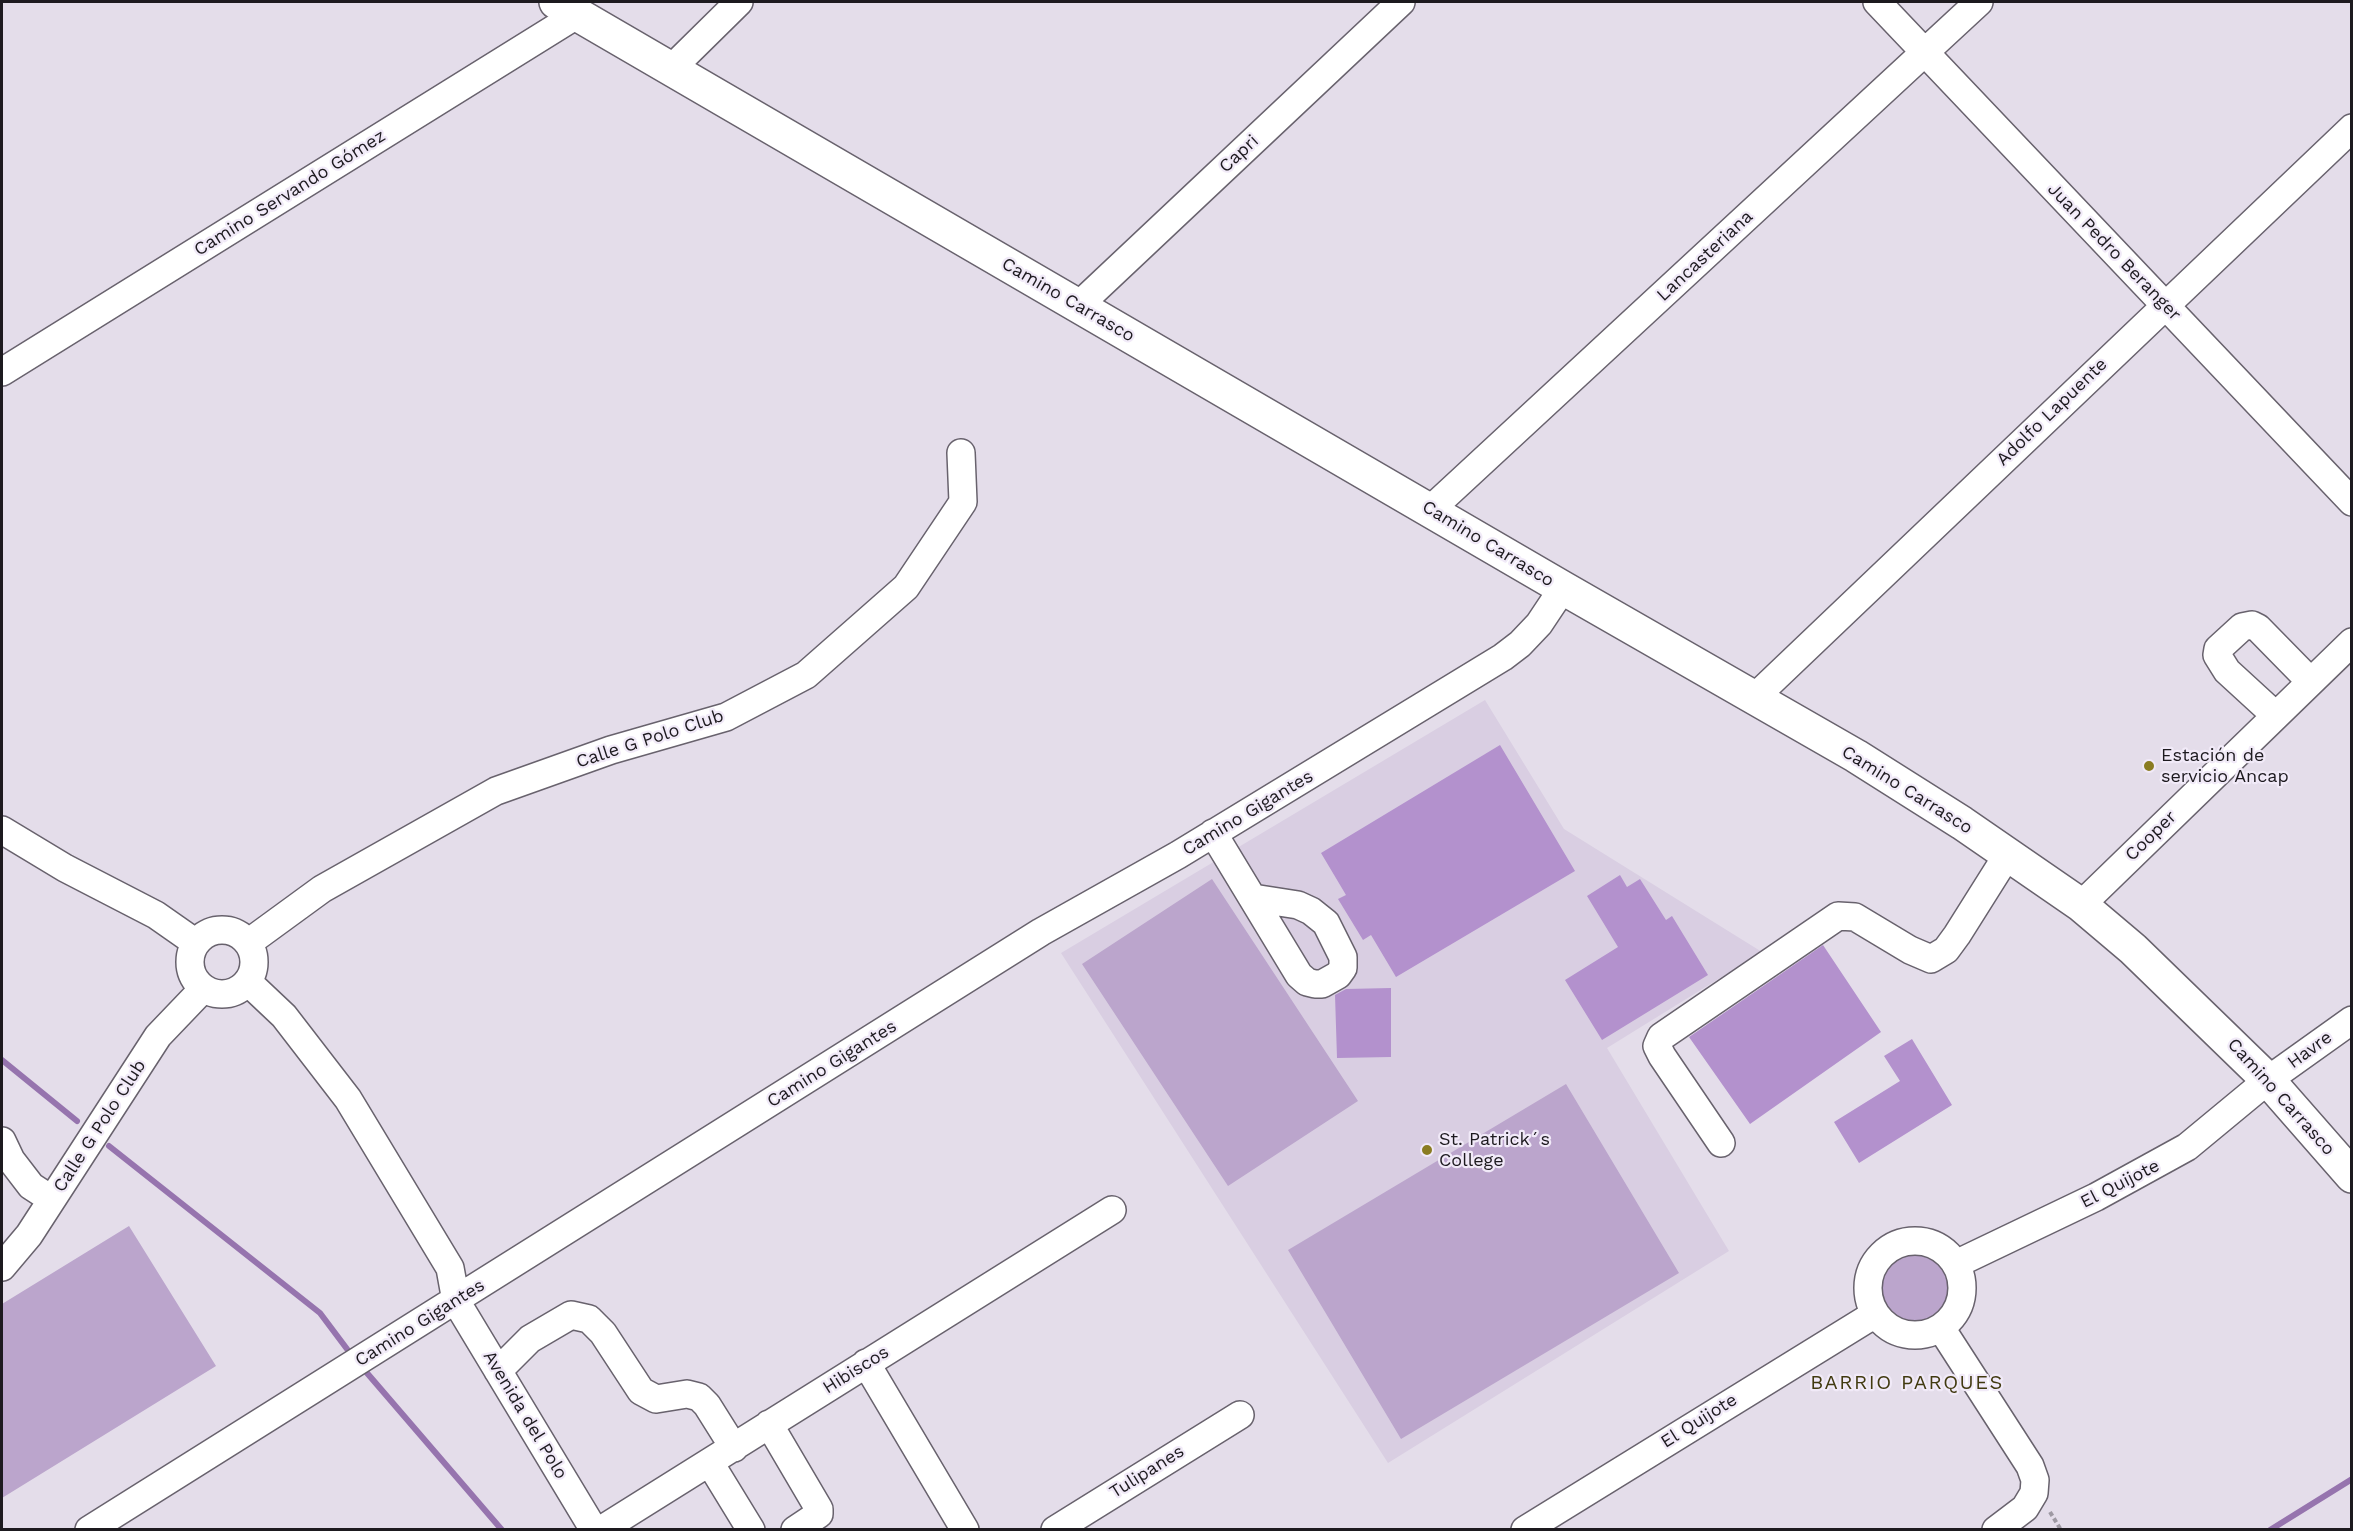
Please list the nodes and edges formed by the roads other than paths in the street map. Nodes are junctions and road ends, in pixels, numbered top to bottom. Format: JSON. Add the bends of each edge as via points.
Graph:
{"nodes":[{"id":1,"x":739,"y":2,"type":"edge"},
{"id":2,"x":1401,"y":2,"type":"edge"},
{"id":3,"x":1876,"y":2,"type":"edge"},
{"id":4,"x":1979,"y":2,"type":"edge"},
{"id":5,"x":567,"y":8,"type":"edge"},
{"id":6,"x":1925,"y":53,"type":"junction"},
{"id":7,"x":672,"y":68,"type":"junction"},
{"id":8,"x":2352,"y":128,"type":"edge"},
{"id":9,"x":2164,"y":305,"type":"junction"},
{"id":10,"x":1078,"y":306,"type":"junction"},
{"id":11,"x":2,"y":372,"type":"edge"},
{"id":12,"x":961,"y":453,"type":"dead end"},
{"id":13,"x":2352,"y":502,"type":"edge"},
{"id":14,"x":1430,"y":510,"type":"junction"},
{"id":15,"x":1563,"y":588,"type":"junction"},
{"id":16,"x":2352,"y":642,"type":"edge"},
{"id":17,"x":2310,"y":681,"type":"junction"},
{"id":18,"x":1754,"y":698,"type":"junction"},
{"id":19,"x":2275,"y":715,"type":"junction"},
{"id":20,"x":2,"y":830,"type":"edge"},
{"id":21,"x":1214,"y":834,"type":"junction"},
{"id":22,"x":2008,"y":854,"type":"junction"},
{"id":23,"x":1253,"y":898,"type":"dead end"},
{"id":24,"x":2081,"y":905,"type":"junction"},
{"id":25,"x":196,"y":943,"type":"junction"},
{"id":26,"x":248,"y":943,"type":"junction"},
{"id":27,"x":248,"y":982,"type":"junction"},
{"id":28,"x":203,"y":988,"type":"junction"},
{"id":29,"x":2352,"y":1020,"type":"edge"},
{"id":30,"x":2268,"y":1080,"type":"junction"},
{"id":31,"x":2,"y":1141,"type":"edge"},
{"id":32,"x":1721,"y":1143,"type":"dead end"},
{"id":33,"x":2352,"y":1176,"type":"edge"},
{"id":34,"x":51,"y":1199,"type":"junction"},
{"id":35,"x":1112,"y":1209,"type":"dead end"},
{"id":36,"x":1956,"y":1264,"type":"junction"},
{"id":37,"x":2,"y":1267,"type":"edge"},
{"id":38,"x":456,"y":1301,"type":"junction"},
{"id":39,"x":1875,"y":1314,"type":"junction"},
{"id":40,"x":1941,"y":1328,"type":"junction"},
{"id":41,"x":866,"y":1363,"type":"junction"},
{"id":42,"x":498,"y":1371,"type":"junction"},
{"id":43,"x":1240,"y":1416,"type":"dead end"},
{"id":44,"x":769,"y":1424,"type":"junction"},
{"id":45,"x":734,"y":1448,"type":"junction"},
{"id":46,"x":710,"y":1463,"type":"junction"},
{"id":47,"x":89,"y":1530,"type":"edge"},
{"id":48,"x":594,"y":1530,"type":"edge"},
{"id":49,"x":601,"y":1530,"type":"edge"},
{"id":50,"x":751,"y":1530,"type":"edge"},
{"id":51,"x":795,"y":1530,"type":"edge"},
{"id":52,"x":965,"y":1530,"type":"edge"},
{"id":53,"x":1055,"y":1530,"type":"edge"},
{"id":54,"x":1525,"y":1530,"type":"edge"},
{"id":55,"x":1996,"y":1530,"type":"edge"}],
"edges":[{"from":1,"to":7,"type":"street"},
{"from":2,"to":10,"type":"street","name":"Capri"},
{"from":3,"to":6,"type":"street","name":"Juan Pedro Beranger"},
{"from":4,"to":6,"type":"street","name":"Lancasteriana"},
{"from":5,"to":7,"type":"main road","name":"Camino Carrasco"},
{"from":5,"to":11,"type":"street","name":"Camino Servando Gómez"},
{"from":6,"to":9,"type":"street","name":"Juan Pedro Beranger"},
{"from":6,"to":14,"type":"street","name":"Lancasteriana"},
{"from":7,"to":10,"type":"main road","name":"Camino Carrasco"},
{"from":8,"to":9,"type":"street","name":"Adolfo Lapuente"},
{"from":9,"to":13,"type":"street","name":"Juan Pedro Beranger"},
{"from":9,"to":18,"type":"street","name":"Adolfo Lapuente"},
{"from":10,"to":14,"type":"main road","name":"Camino Carrasco"},
{"from":12,"to":26,"type":"street","name":"Calle G Polo Club","via":[[963,502],[906,587],[806,675],[726,717],[611,750],[496,791],[322,889]]},
{"from":14,"to":15,"type":"main road","name":"Camino Carrasco"},
{"from":15,"to":18,"type":"main road","name":"Camino Carrasco"},
{"from":15,"to":21,"type":"street","name":"Camino Gigantes","via":[[1539,624],[1503,657]]},
{"from":16,"to":17,"type":"street","name":"Cooper"},
{"from":17,"to":19,"type":"street","name":"Cooper"},
{"from":17,"to":19,"type":"street","via":[[2252,625],[2242,627],[2218,649],[2217,655],[2227,671]]},
{"from":18,"to":22,"type":"main road","name":"Camino Carrasco","via":[[1856,756]]},
{"from":19,"to":24,"type":"street","name":"Cooper"},
{"from":20,"to":25,"type":"street","via":[[156,915]]},
{"from":21,"to":23,"type":"street"},
{"from":21,"to":38,"type":"street","name":"Camino Gigantes","via":[[1041,932]]},
{"from":22,"to":24,"type":"main road","name":"Camino Carrasco"},
{"from":22,"to":32,"type":"street","via":[[1946,950],[1931,959],[1855,917],[1838,916],[1661,1036],[1657,1046],[1662,1056]]},
{"from":24,"to":30,"type":"main road","name":"Camino Carrasco","via":[[2178,990]]},
{"from":25,"to":26,"type":"street","via":[[203,936],[222,930],[241,936]]},
{"from":25,"to":28,"type":"street","via":[[189,962]]},
{"from":26,"to":27,"type":"street","via":[[254,963]]},
{"from":27,"to":28,"type":"street","via":[[241,989],[222,995]]},
{"from":27,"to":38,"type":"street","via":[[284,1016],[348,1099],[450,1268]]},
{"from":28,"to":34,"type":"street","name":"Calle G Polo Club","via":[[158,1036]]},
{"from":29,"to":30,"type":"street","name":"Havre"},
{"from":30,"to":33,"type":"main road","name":"Camino Carrasco"},
{"from":30,"to":36,"type":"street","name":"El Quijote","via":[[2187,1147],[2150,1170]]},
{"from":31,"to":34,"type":"street","via":[[11,1161],[31,1186]]},
{"from":34,"to":37,"type":"street","name":"Calle G Polo Club","via":[[30,1234]]},
{"from":35,"to":41,"type":"street","name":"Hibiscos"},
{"from":36,"to":39,"type":"street","via":[[1936,1246],[1921,1241],[1890,1248],[1877,1259],[1870,1273],[1868,1289]]},
{"from":36,"to":40,"type":"street","via":[[1962,1294],[1958,1308]]},
{"from":38,"to":42,"type":"street","name":"Avenida del Polo"},
{"from":38,"to":47,"type":"street","name":"Camino Gigantes"},
{"from":39,"to":40,"type":"street","via":[[1896,1331],[1913,1336]]},
{"from":39,"to":54,"type":"street","name":"El Quijote"},
{"from":40,"to":55,"type":"street","via":[[2030,1466],[2035,1480],[2034,1493],[2020,1513]]},
{"from":41,"to":44,"type":"street","name":"Hibiscos"},
{"from":41,"to":52,"type":"street"},
{"from":42,"to":45,"type":"street","via":[[530,1339],[571,1315],[589,1319],[641,1391],[656,1399],[687,1394],[699,1397]]},
{"from":42,"to":48,"type":"street","name":"Avenida del Polo"},
{"from":43,"to":53,"type":"street","name":"Tulipanes"},
{"from":44,"to":45,"type":"street","name":"Hibiscos"},
{"from":44,"to":51,"type":"street","via":[[819,1509],[819,1514]]},
{"from":45,"to":46,"type":"street","name":"Hibiscos"},
{"from":46,"to":49,"type":"street","name":"Hibiscos"},
{"from":46,"to":50,"type":"street"}]}
